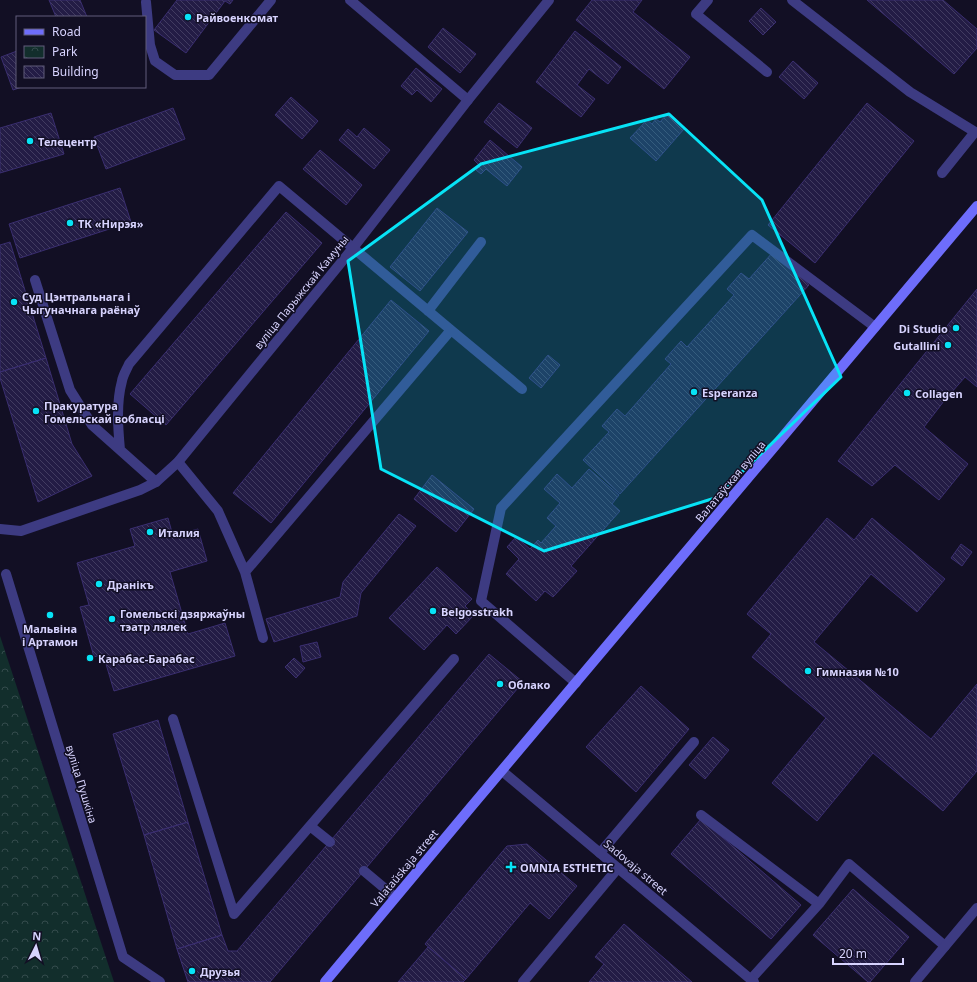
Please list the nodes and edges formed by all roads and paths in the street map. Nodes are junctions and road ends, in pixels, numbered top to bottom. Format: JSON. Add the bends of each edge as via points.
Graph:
{"nodes":[{"id":1,"x":271,"y":0,"type":"edge"},
{"id":2,"x":350,"y":0,"type":"edge"},
{"id":3,"x":549,"y":0,"type":"edge"},
{"id":4,"x":708,"y":0,"type":"edge"},
{"id":5,"x":792,"y":0,"type":"edge"},
{"id":6,"x":146,"y":2,"type":"dead end"},
{"id":7,"x":767,"y":72,"type":"dead end"},
{"id":8,"x":468,"y":100,"type":"junction"},
{"id":9,"x":942,"y":173,"type":"dead end"},
{"id":10,"x":977,"y":206,"type":"edge"},
{"id":11,"x":481,"y":242,"type":"dead end"},
{"id":12,"x":353,"y":248,"type":"junction"},
{"id":13,"x":35,"y":280,"type":"dead end"},
{"id":14,"x":428,"y":311,"type":"junction"},
{"id":15,"x":876,"y":327,"type":"junction"},
{"id":16,"x":452,"y":330,"type":"junction"},
{"id":17,"x":522,"y":390,"type":"dead end"},
{"id":18,"x":120,"y":450,"type":"junction"},
{"id":19,"x":178,"y":462,"type":"junction"},
{"id":20,"x":156,"y":482,"type":"junction"},
{"id":21,"x":0,"y":529,"type":"edge"},
{"id":22,"x":245,"y":572,"type":"junction"},
{"id":23,"x":6,"y":574,"type":"dead end"},
{"id":24,"x":263,"y":638,"type":"dead end"},
{"id":25,"x":454,"y":659,"type":"dead end"},
{"id":26,"x":576,"y":683,"type":"junction"},
{"id":27,"x":173,"y":719,"type":"dead end"},
{"id":28,"x":694,"y":742,"type":"dead end"},
{"id":29,"x":502,"y":771,"type":"junction"},
{"id":30,"x":701,"y":815,"type":"dead end"},
{"id":31,"x":310,"y":826,"type":"junction"},
{"id":32,"x":330,"y":842,"type":"dead end"},
{"id":33,"x":600,"y":853,"type":"junction"},
{"id":34,"x":618,"y":868,"type":"junction"},
{"id":35,"x":364,"y":871,"type":"dead end"},
{"id":36,"x":395,"y":897,"type":"junction"},
{"id":37,"x":819,"y":904,"type":"junction"},
{"id":38,"x":977,"y":908,"type":"edge"},
{"id":39,"x":945,"y":946,"type":"junction"},
{"id":40,"x":752,"y":981,"type":"edge"},
{"id":41,"x":160,"y":982,"type":"edge"},
{"id":42,"x":325,"y":982,"type":"edge"},
{"id":43,"x":523,"y":982,"type":"edge"},
{"id":44,"x":915,"y":982,"type":"edge"}],
"edges":[{"from":1,"to":6,"type":"street","via":[[209,75],[189,76],[175,76],[155,60],[150,45]]},
{"from":2,"to":8,"type":"street"},
{"from":3,"to":8,"type":"street","name":"вуліца Парыжскай Камуны"},
{"from":4,"to":7,"type":"street","via":[[696,14]]},
{"from":5,"to":9,"type":"street","via":[[910,92],[975,132]]},
{"from":8,"to":12,"type":"street","name":"вуліца Парыжскай Камуны"},
{"from":10,"to":15,"type":"street","name":"Валатаўская вуліца"},
{"from":11,"to":14,"type":"street"},
{"from":12,"to":14,"type":"street"},
{"from":12,"to":18,"type":"street","via":[[279,186],[129,364],[119,392]]},
{"from":12,"to":19,"type":"street","name":"вуліца Парыжскай Камуны"},
{"from":13,"to":18,"type":"street","via":[[70,390],[92,425]]},
{"from":14,"to":16,"type":"street"},
{"from":15,"to":26,"type":"street","name":"Валатаўская вуліца"},
{"from":15,"to":26,"type":"street","via":[[752,236],[501,508],[481,601]]},
{"from":16,"to":17,"type":"street"},
{"from":16,"to":22,"type":"street"},
{"from":18,"to":20,"type":"street"},
{"from":19,"to":20,"type":"street","name":"вуліца Парыжскай Камуны"},
{"from":19,"to":22,"type":"street","via":[[218,511]]},
{"from":20,"to":21,"type":"street","name":"вуліца Парыжскай Камуны","via":[[140,490],[21,531]]},
{"from":22,"to":24,"type":"street"},
{"from":23,"to":41,"type":"street","name":"вуліца Пушкіна","via":[[123,957]]},
{"from":25,"to":31,"type":"street"},
{"from":26,"to":29,"type":"street","name":"Валатаўская вуліца"},
{"from":27,"to":31,"type":"street","via":[[234,914]]},
{"from":28,"to":33,"type":"street"},
{"from":29,"to":33,"type":"street","name":"Sadovaja street"},
{"from":29,"to":36,"type":"street","name":"Valataŭskaja street"},
{"from":30,"to":37,"type":"street"},
{"from":31,"to":32,"type":"street"},
{"from":33,"to":34,"type":"street","name":"Sadovaja street"},
{"from":34,"to":40,"type":"street","name":"Sadovaja street"},
{"from":34,"to":43,"type":"street"},
{"from":35,"to":36,"type":"street"},
{"from":36,"to":42,"type":"street","name":"Valataŭskaja street"},
{"from":37,"to":39,"type":"street","via":[[850,864]]},
{"from":37,"to":40,"type":"street"},
{"from":38,"to":39,"type":"street"},
{"from":39,"to":44,"type":"street"}]}
